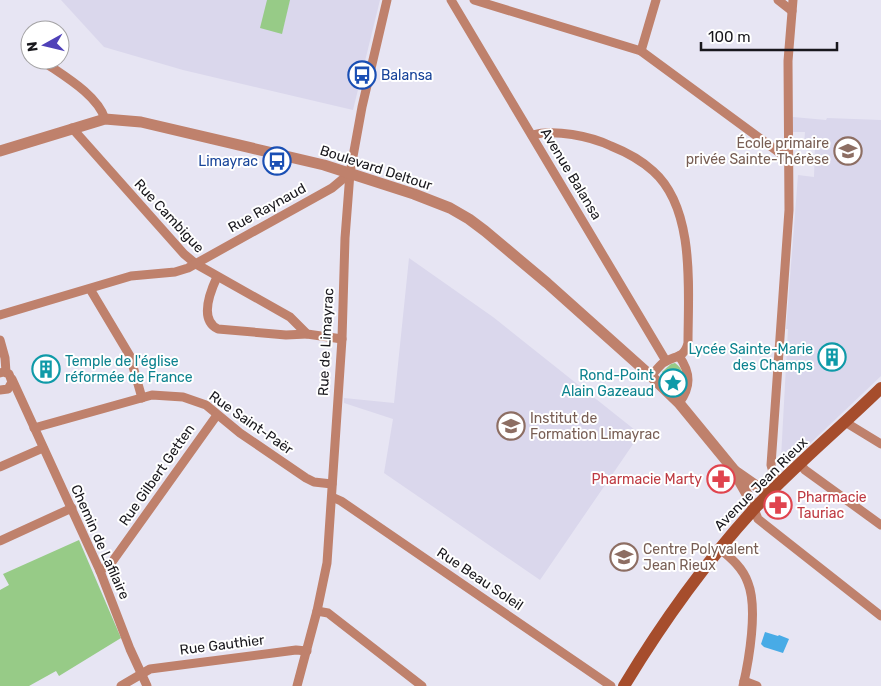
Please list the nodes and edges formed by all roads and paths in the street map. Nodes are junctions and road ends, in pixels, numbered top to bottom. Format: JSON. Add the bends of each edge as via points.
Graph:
{"nodes":[{"id":1,"x":387,"y":0,"type":"edge"},
{"id":2,"x":452,"y":0,"type":"edge"},
{"id":3,"x":474,"y":0,"type":"edge"},
{"id":4,"x":656,"y":0,"type":"edge"},
{"id":5,"x":778,"y":0,"type":"edge"},
{"id":6,"x":793,"y":0,"type":"edge"},
{"id":7,"x":792,"y":11,"type":"junction"},
{"id":8,"x":641,"y":51,"type":"junction"},
{"id":9,"x":54,"y":70,"type":"edge"},
{"id":10,"x":105,"y":119,"type":"junction"},
{"id":11,"x":72,"y":128,"type":"junction"},
{"id":12,"x":532,"y":135,"type":"junction"},
{"id":13,"x":0,"y":151,"type":"edge"},
{"id":14,"x":788,"y":159,"type":"junction"},
{"id":15,"x":350,"y":173,"type":"junction"},
{"id":16,"x":196,"y":264,"type":"junction"},
{"id":17,"x":217,"y":277,"type":"junction"},
{"id":18,"x":90,"y":289,"type":"junction"},
{"id":19,"x":0,"y":315,"type":"edge"},
{"id":20,"x":307,"y":334,"type":"junction"},
{"id":21,"x":342,"y":339,"type":"junction"},
{"id":22,"x":0,"y":340,"type":"edge"},
{"id":23,"x":679,"y":356,"type":"junction"},
{"id":24,"x":666,"y":361,"type":"junction"},
{"id":25,"x":6,"y":375,"type":"edge"},
{"id":26,"x":651,"y":376,"type":"junction"},
{"id":27,"x":881,"y":388,"type":"edge"},
{"id":28,"x":2,"y":390,"type":"edge"},
{"id":29,"x":142,"y":398,"type":"junction"},
{"id":30,"x":679,"y":402,"type":"junction"},
{"id":31,"x":26,"y":409,"type":"junction"},
{"id":32,"x":217,"y":415,"type":"junction"},
{"id":33,"x":845,"y":422,"type":"junction"},
{"id":34,"x":34,"y":428,"type":"junction"},
{"id":35,"x":881,"y":444,"type":"edge"},
{"id":36,"x":43,"y":448,"type":"junction"},
{"id":37,"x":800,"y":464,"type":"junction"},
{"id":38,"x":0,"y":468,"type":"edge"},
{"id":39,"x":734,"y":470,"type":"junction"},
{"id":40,"x":332,"y":484,"type":"junction"},
{"id":41,"x":773,"y":490,"type":"junction"},
{"id":42,"x":332,"y":497,"type":"junction"},
{"id":43,"x":72,"y":508,"type":"junction"},
{"id":44,"x":754,"y":509,"type":"junction"},
{"id":45,"x":881,"y":525,"type":"edge"},
{"id":46,"x":0,"y":541,"type":"edge"},
{"id":47,"x":719,"y":548,"type":"junction"},
{"id":48,"x":100,"y":571,"type":"junction"},
{"id":49,"x":318,"y":611,"type":"junction"},
{"id":50,"x":881,"y":616,"type":"edge"},
{"id":51,"x":307,"y":651,"type":"junction"},
{"id":52,"x":141,"y":673,"type":"junction"},
{"id":53,"x":743,"y":684,"type":"edge"},
{"id":54,"x":122,"y":686,"type":"edge"},
{"id":55,"x":147,"y":686,"type":"edge"},
{"id":56,"x":297,"y":686,"type":"edge"},
{"id":57,"x":422,"y":686,"type":"edge"},
{"id":58,"x":611,"y":686,"type":"edge"},
{"id":59,"x":624,"y":686,"type":"edge"},
{"id":60,"x":757,"y":686,"type":"edge"}],
"edges":[{"from":1,"to":15,"type":"street","name":"Rue de Limayrac"},
{"from":2,"to":12,"type":"street","name":"Avenue Balansa"},
{"from":3,"to":8,"type":"street"},
{"from":4,"to":8,"type":"street"},
{"from":5,"to":7,"type":"street"},
{"from":6,"to":7,"type":"street"},
{"from":7,"to":14,"type":"street","via":[[788,61]]},
{"from":8,"to":14,"type":"street"},
{"from":9,"to":10,"type":"street","via":[[92,98]]},
{"from":10,"to":11,"type":"street","name":"Boulevard Deltour"},
{"from":10,"to":15,"type":"street","name":"Boulevard Deltour","via":[[141,122]]},
{"from":11,"to":13,"type":"street","name":"Boulevard Deltour"},
{"from":11,"to":16,"type":"street","name":"Rue Cambigue"},
{"from":12,"to":23,"type":"street","via":[[549,133],[588,137],[607,144],[643,163],[665,185],[680,217],[685,242],[688,343],[686,351]]},
{"from":12,"to":24,"type":"street","name":"Avenue Balansa"},
{"from":14,"to":41,"type":"street","via":[[789,210]]},
{"from":15,"to":16,"type":"street","name":"Rue Raynaud","via":[[332,188]]},
{"from":15,"to":21,"type":"street","name":"Rue de Limayrac"},
{"from":15,"to":26,"type":"street","name":"Boulevard Deltour","via":[[434,202],[469,219]]},
{"from":16,"to":17,"type":"street","name":"Rue Cambigue"},
{"from":16,"to":18,"type":"street","name":"Rue Raynaud","via":[[175,272],[131,276]]},
{"from":17,"to":20,"type":"street","name":"Rue Cambigue","via":[[290,317]]},
{"from":17,"to":20,"type":"street","via":[[207,312],[214,327]]},
{"from":18,"to":19,"type":"street","name":"Rue Raynaud"},
{"from":18,"to":29,"type":"street","via":[[130,356]]},
{"from":20,"to":21,"type":"street"},
{"from":21,"to":40,"type":"street","name":"Rue de Limayrac"},
{"from":22,"to":25,"type":"street","name":"Chemin de Lafilaire"},
{"from":23,"to":24,"type":"street"},
{"from":23,"to":30,"type":"street","via":[[686,369],[688,387]]},
{"from":24,"to":26,"type":"street"},
{"from":25,"to":28,"type":"street","name":"Chemin de Lafilaire","via":[[11,386]]},
{"from":25,"to":31,"type":"street","name":"Chemin de Lafilaire"},
{"from":26,"to":30,"type":"street","name":"Boulevard Deltour"},
{"from":27,"to":33,"type":"main road","name":"Avenue Jean Rieux"},
{"from":28,"to":31,"type":"street","name":"Chemin de Lafilaire"},
{"from":29,"to":32,"type":"street","name":"Rue Saint-Paër","via":[[183,397],[206,405]]},
{"from":29,"to":34,"type":"street","name":"Rue Saint-Paër"},
{"from":30,"to":39,"type":"street","name":"Boulevard Deltour"},
{"from":31,"to":34,"type":"street","name":"Chemin de Lafilaire"},
{"from":32,"to":40,"type":"street","name":"Rue Saint-Paër","via":[[306,478]]},
{"from":32,"to":48,"type":"street","name":"Rue Gilbert Getten","via":[[112,562]]},
{"from":33,"to":35,"type":"street"},
{"from":33,"to":37,"type":"main road","name":"Avenue Jean Rieux"},
{"from":34,"to":36,"type":"street","name":"Chemin de Lafilaire"},
{"from":36,"to":38,"type":"street"},
{"from":36,"to":43,"type":"street","name":"Chemin de Lafilaire"},
{"from":37,"to":41,"type":"main road","name":"Avenue Jean Rieux"},
{"from":37,"to":45,"type":"street"},
{"from":39,"to":41,"type":"street","name":"Boulevard Deltour"},
{"from":39,"to":44,"type":"street","name":"Boulevard Deltour"},
{"from":40,"to":42,"type":"street","name":"Rue de Limayrac"},
{"from":41,"to":44,"type":"main road","name":"Avenue Jean Rieux"},
{"from":42,"to":49,"type":"street","name":"Rue de Limayrac","via":[[327,563]]},
{"from":42,"to":58,"type":"street","name":"Rue Beau Soleil"},
{"from":43,"to":46,"type":"street"},
{"from":43,"to":48,"type":"street","name":"Chemin de Lafilaire"},
{"from":44,"to":47,"type":"main road","name":"Avenue Jean Rieux"},
{"from":44,"to":50,"type":"street","via":[[762,522]]},
{"from":47,"to":53,"type":"street","via":[[736,563],[750,590],[751,632]]},
{"from":47,"to":59,"type":"main road","name":"Avenue Jean Rieux","via":[[663,623]]},
{"from":48,"to":52,"type":"street","name":"Chemin de Lafilaire"},
{"from":49,"to":51,"type":"street","name":"Rue de Limayrac"},
{"from":49,"to":57,"type":"street","via":[[328,613]]},
{"from":51,"to":52,"type":"street","name":"Rue Gauthier","via":[[267,653],[150,669]]},
{"from":51,"to":56,"type":"street","name":"Rue de Limayrac"},
{"from":52,"to":54,"type":"street"},
{"from":52,"to":55,"type":"street","name":"Chemin de Lafilaire"},
{"from":53,"to":60,"type":"street"}]}
